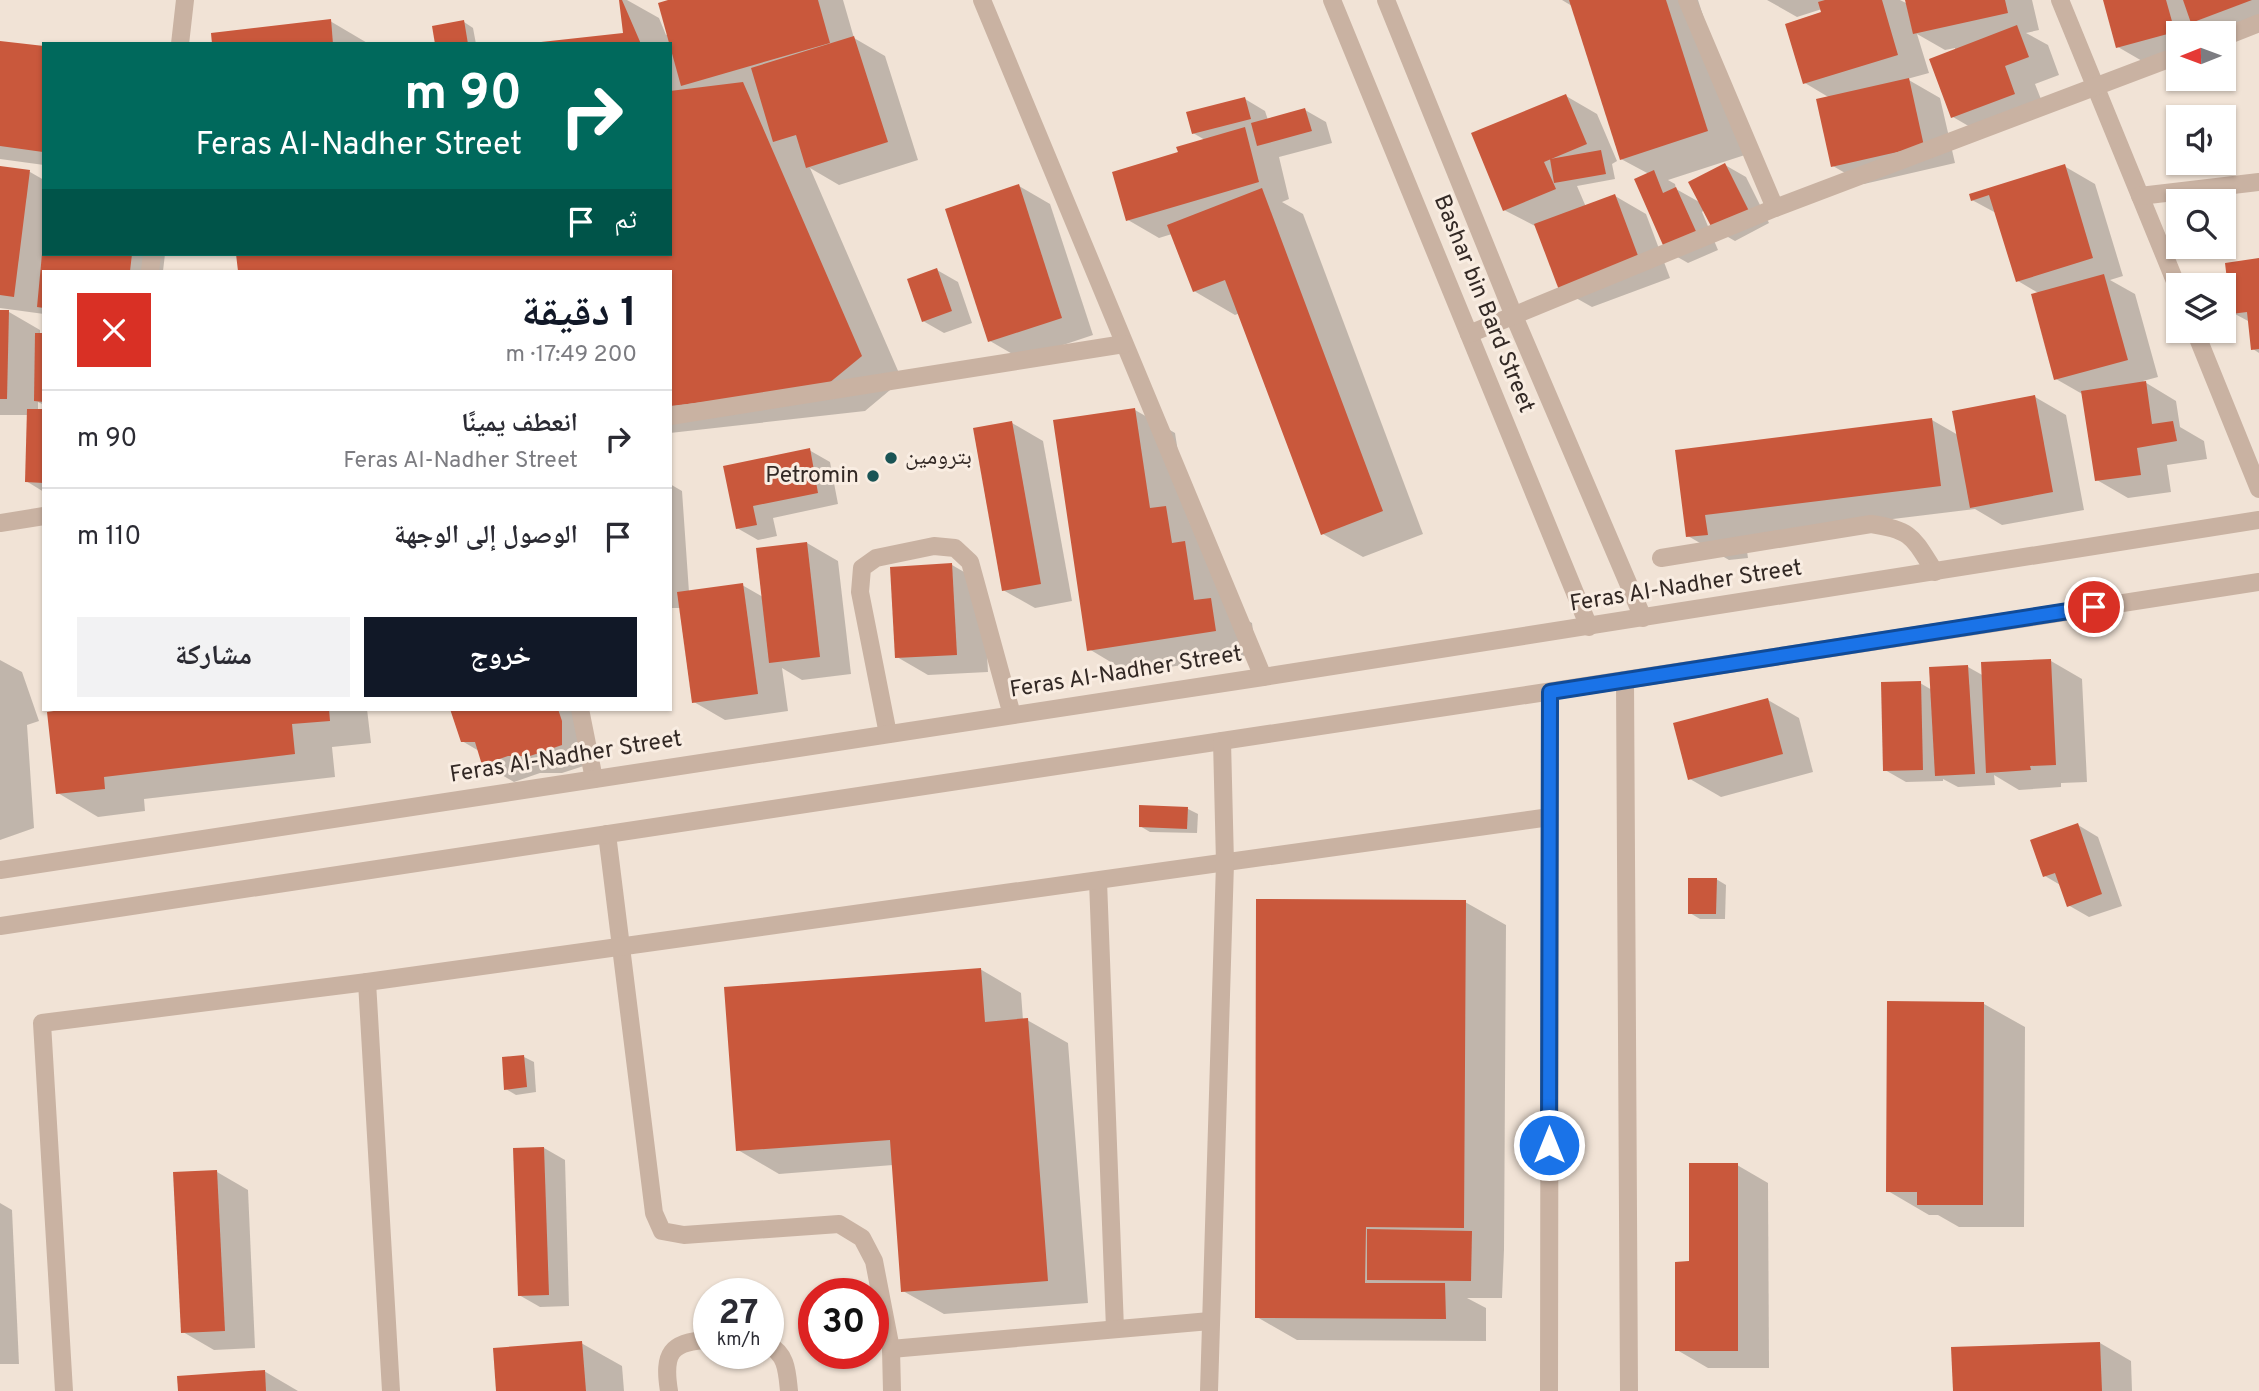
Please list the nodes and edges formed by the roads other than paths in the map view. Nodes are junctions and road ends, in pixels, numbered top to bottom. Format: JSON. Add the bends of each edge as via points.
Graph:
{"nodes":[{"id":1,"x":185,"y":0,"type":"edge"},
{"id":2,"x":982,"y":0,"type":"edge"},
{"id":3,"x":1332,"y":0,"type":"edge"},
{"id":4,"x":1386,"y":0,"type":"edge"},
{"id":5,"x":1687,"y":0,"type":"edge"},
{"id":6,"x":2060,"y":0,"type":"edge"},
{"id":7,"x":2259,"y":23,"type":"edge"},
{"id":8,"x":2236,"y":32,"type":"edge"},
{"id":9,"x":180,"y":42,"type":"edge"},
{"id":10,"x":2166,"y":60,"type":"edge"},
{"id":11,"x":2096,"y":88,"type":"junction"},
{"id":12,"x":2259,"y":182,"type":"edge"},
{"id":13,"x":2140,"y":196,"type":"junction"},
{"id":14,"x":1775,"y":208,"type":"junction"},
{"id":15,"x":2172,"y":273,"type":"edge"},
{"id":16,"x":1514,"y":316,"type":"junction"},
{"id":17,"x":1469,"y":334,"type":"junction"},
{"id":18,"x":2200,"y":343,"type":"edge"},
{"id":19,"x":1124,"y":344,"type":"junction"},
{"id":20,"x":672,"y":416,"type":"edge"},
{"id":21,"x":2259,"y":489,"type":"edge"},
{"id":22,"x":42,"y":516,"type":"edge"},
{"id":23,"x":2259,"y":520,"type":"edge"},
{"id":24,"x":0,"y":523,"type":"edge"},
{"id":25,"x":1661,"y":558,"type":"dead end"},
{"id":26,"x":1935,"y":572,"type":"junction"},
{"id":27,"x":2259,"y":582,"type":"edge"},
{"id":28,"x":1643,"y":618,"type":"junction"},
{"id":29,"x":1589,"y":627,"type":"junction"},
{"id":30,"x":1263,"y":677,"type":"junction"},
{"id":31,"x":1625,"y":680,"type":"junction"},
{"id":32,"x":1550,"y":692,"type":"junction"},
{"id":33,"x":580,"y":711,"type":"edge"},
{"id":34,"x":1012,"y":715,"type":"junction"},
{"id":35,"x":888,"y":734,"type":"junction"},
{"id":36,"x":1222,"y":741,"type":"junction"},
{"id":37,"x":594,"y":779,"type":"junction"},
{"id":38,"x":1550,"y":817,"type":"junction"},
{"id":39,"x":607,"y":834,"type":"junction"},
{"id":40,"x":1226,"y":863,"type":"junction"},
{"id":41,"x":0,"y":870,"type":"edge"},
{"id":42,"x":1098,"y":881,"type":"junction"},
{"id":43,"x":0,"y":926,"type":"edge"},
{"id":44,"x":622,"y":947,"type":"junction"},
{"id":45,"x":367,"y":982,"type":"junction"},
{"id":46,"x":1210,"y":1321,"type":"junction"},
{"id":47,"x":1115,"y":1329,"type":"junction"},
{"id":48,"x":693,"y":1341,"type":"edge"},
{"id":49,"x":891,"y":1349,"type":"junction"},
{"id":50,"x":784,"y":1361,"type":"edge"},
{"id":51,"x":64,"y":1391,"type":"edge"},
{"id":52,"x":391,"y":1391,"type":"edge"},
{"id":53,"x":669,"y":1391,"type":"edge"},
{"id":54,"x":789,"y":1391,"type":"edge"},
{"id":55,"x":892,"y":1391,"type":"edge"},
{"id":56,"x":1209,"y":1391,"type":"edge"},
{"id":57,"x":1549,"y":1391,"type":"edge"},
{"id":58,"x":1629,"y":1391,"type":"edge"}],
"edges":[{"from":1,"to":9,"type":"street"},
{"from":2,"to":19,"type":"street"},
{"from":3,"to":17,"type":"street","name":"Bashar bin Bard Street"},
{"from":4,"to":16,"type":"street","name":"Bashar bin Bard Street"},
{"from":5,"to":14,"type":"street"},
{"from":6,"to":11,"type":"street"},
{"from":7,"to":8,"type":"street"},
{"from":10,"to":11,"type":"street"},
{"from":11,"to":13,"type":"street"},
{"from":11,"to":14,"type":"street"},
{"from":12,"to":13,"type":"street"},
{"from":13,"to":15,"type":"street"},
{"from":14,"to":16,"type":"street"},
{"from":16,"to":17,"type":"street"},
{"from":16,"to":28,"type":"street","name":"Bashar bin Bard Street"},
{"from":17,"to":29,"type":"street","name":"Bashar bin Bard Street"},
{"from":18,"to":21,"type":"street"},
{"from":19,"to":20,"type":"street"},
{"from":19,"to":30,"type":"street"},
{"from":22,"to":24,"type":"street"},
{"from":23,"to":26,"type":"street","name":"Feras Al-Nadher Street"},
{"from":25,"to":26,"type":"street","via":[[1871,524],[1913,537]]},
{"from":26,"to":28,"type":"street","name":"Feras Al-Nadher Street"},
{"from":27,"to":31,"type":"street"},
{"from":28,"to":29,"type":"street","name":"Feras Al-Nadher Street"},
{"from":29,"to":30,"type":"street","name":"Feras Al-Nadher Street"},
{"from":30,"to":34,"type":"street","name":"Feras Al-Nadher Street"},
{"from":31,"to":32,"type":"street"},
{"from":31,"to":58,"type":"street"},
{"from":32,"to":36,"type":"street"},
{"from":32,"to":38,"type":"street"},
{"from":33,"to":37,"type":"street"},
{"from":34,"to":35,"type":"street","name":"Feras Al-Nadher Street"},
{"from":34,"to":35,"type":"street","via":[[970,562],[955,548],[934,546],[876,558],[862,568],[860,592]]},
{"from":35,"to":37,"type":"street","name":"Feras Al-Nadher Street"},
{"from":36,"to":39,"type":"street"},
{"from":36,"to":40,"type":"street"},
{"from":37,"to":41,"type":"street","name":"Feras Al-Nadher Street"},
{"from":38,"to":40,"type":"street"},
{"from":38,"to":57,"type":"street"},
{"from":39,"to":43,"type":"street"},
{"from":39,"to":44,"type":"street"},
{"from":40,"to":42,"type":"street"},
{"from":40,"to":46,"type":"street"},
{"from":42,"to":44,"type":"street"},
{"from":42,"to":47,"type":"street"},
{"from":44,"to":45,"type":"street"},
{"from":44,"to":49,"type":"street","via":[[654,1213],[662,1231],[684,1235],[839,1224],[862,1238],[874,1261]]},
{"from":45,"to":51,"type":"street","via":[[42,1023]]},
{"from":45,"to":52,"type":"street"},
{"from":46,"to":47,"type":"street"},
{"from":46,"to":56,"type":"street"},
{"from":47,"to":49,"type":"street"},
{"from":48,"to":53,"type":"street","via":[[670,1353],[666,1369]]},
{"from":49,"to":55,"type":"street"},
{"from":50,"to":54,"type":"street"}]}
